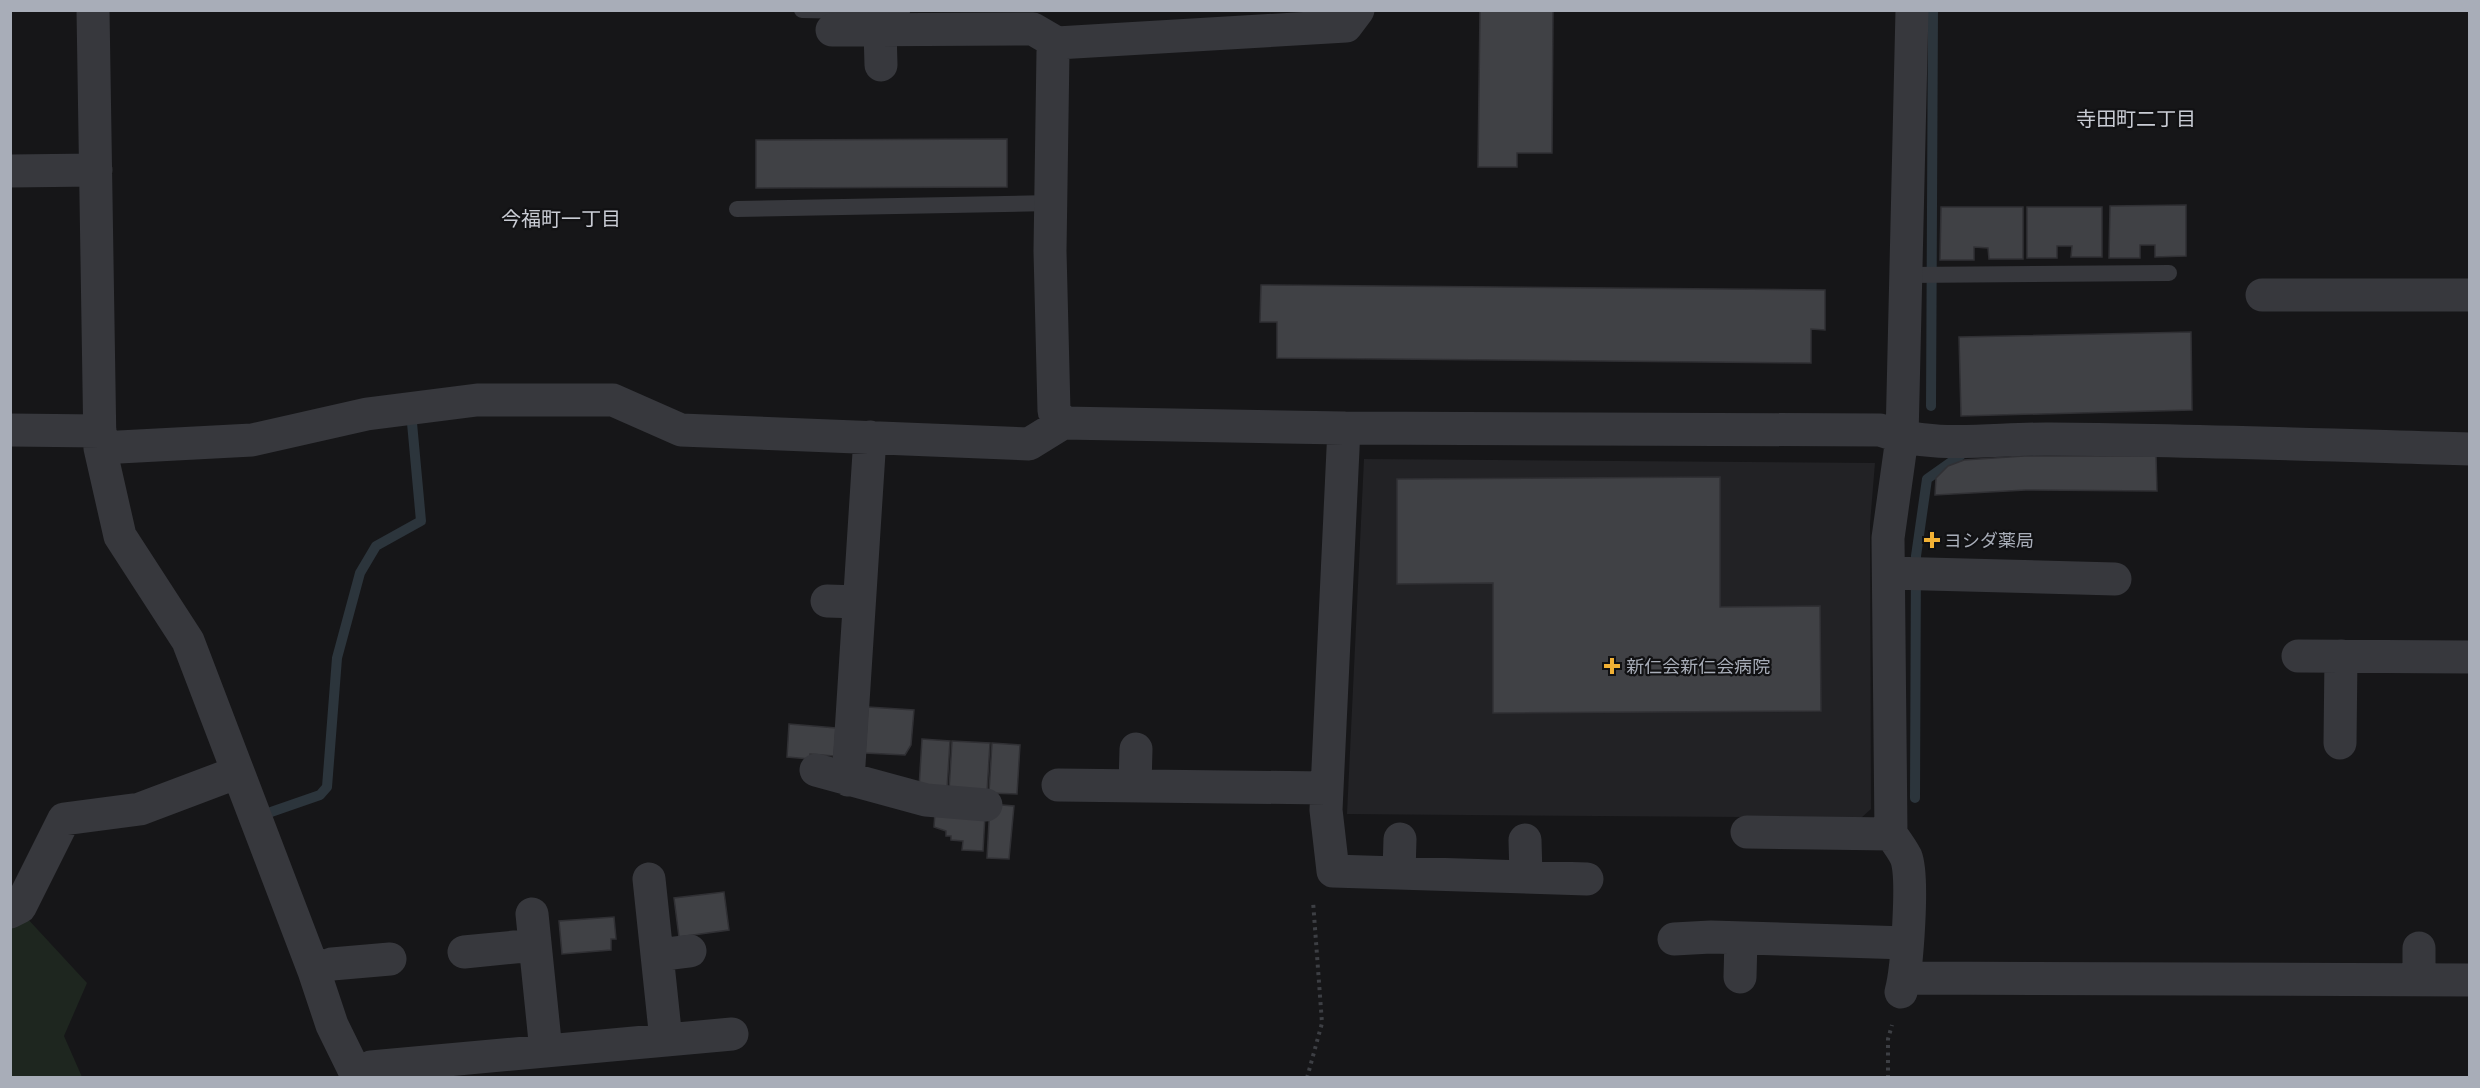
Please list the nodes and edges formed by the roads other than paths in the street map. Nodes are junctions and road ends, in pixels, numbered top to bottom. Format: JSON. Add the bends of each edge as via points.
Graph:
{"nodes":[{"id":1,"x":93,"y":10,"type":"edge"},
{"id":2,"x":802,"y":10,"type":"edge"},
{"id":3,"x":1358,"y":10,"type":"edge"},
{"id":4,"x":1912,"y":10,"type":"edge"},
{"id":5,"x":891,"y":21,"type":"junction"},
{"id":6,"x":832,"y":30,"type":"dead end"},
{"id":7,"x":1057,"y":43,"type":"junction"},
{"id":8,"x":881,"y":65,"type":"dead end"},
{"id":9,"x":96,"y":170,"type":"junction"},
{"id":10,"x":10,"y":171,"type":"edge"},
{"id":11,"x":1051,"y":203,"type":"junction"},
{"id":12,"x":737,"y":209,"type":"dead end"},
{"id":13,"x":2169,"y":273,"type":"dead end"},
{"id":14,"x":1924,"y":275,"type":"junction"},
{"id":15,"x":2262,"y":295,"type":"dead end"},
{"id":16,"x":2469,"y":295,"type":"edge"},
{"id":17,"x":1063,"y":423,"type":"junction"},
{"id":18,"x":1344,"y":428,"type":"junction"},
{"id":19,"x":10,"y":430,"type":"edge"},
{"id":20,"x":870,"y":437,"type":"junction"},
{"id":21,"x":1902,"y":438,"type":"junction"},
{"id":22,"x":100,"y":439,"type":"junction"},
{"id":23,"x":2469,"y":448,"type":"edge"},
{"id":24,"x":1906,"y":574,"type":"junction"},
{"id":25,"x":2115,"y":579,"type":"dead end"},
{"id":26,"x":2298,"y":656,"type":"dead end"},
{"id":27,"x":2341,"y":656,"type":"junction"},
{"id":28,"x":2469,"y":657,"type":"edge"},
{"id":29,"x":2340,"y":743,"type":"dead end"},
{"id":30,"x":1136,"y":749,"type":"dead end"},
{"id":31,"x":816,"y":770,"type":"dead end"},
{"id":32,"x":238,"y":772,"type":"junction"},
{"id":33,"x":848,"y":780,"type":"junction"},
{"id":34,"x":1058,"y":785,"type":"dead end"},
{"id":35,"x":1135,"y":786,"type":"junction"},
{"id":36,"x":1326,"y":788,"type":"junction"},
{"id":37,"x":986,"y":805,"type":"dead end"},
{"id":38,"x":1747,"y":832,"type":"dead end"},
{"id":39,"x":1891,"y":834,"type":"junction"},
{"id":40,"x":1400,"y":839,"type":"dead end"},
{"id":41,"x":1525,"y":840,"type":"dead end"},
{"id":42,"x":1399,"y":872,"type":"junction"},
{"id":43,"x":1526,"y":876,"type":"junction"},
{"id":44,"x":649,"y":879,"type":"dead end"},
{"id":45,"x":1587,"y":879,"type":"dead end"},
{"id":46,"x":10,"y":912,"type":"edge"},
{"id":47,"x":1742,"y":938,"type":"junction"},
{"id":48,"x":1674,"y":939,"type":"dead end"},
{"id":49,"x":1907,"y":943,"type":"junction"},
{"id":50,"x":690,"y":951,"type":"dead end"},
{"id":51,"x":464,"y":952,"type":"dead end"},
{"id":52,"x":658,"y":955,"type":"junction"},
{"id":53,"x":390,"y":959,"type":"dead end"},
{"id":54,"x":314,"y":970,"type":"junction"},
{"id":55,"x":1740,"y":977,"type":"dead end"},
{"id":56,"x":2469,"y":980,"type":"edge"},
{"id":57,"x":732,"y":1034,"type":"dead end"},
{"id":58,"x":666,"y":1040,"type":"junction"},
{"id":59,"x":546,"y":1051,"type":"junction"},
{"id":60,"x":358,"y":1076,"type":"edge"}],
"edges":[{"from":1,"to":9,"type":"street"},
{"from":2,"to":5,"type":"lane"},
{"from":3,"to":7,"type":"street","via":[[1346,26]]},
{"from":4,"to":14,"type":"street"},
{"from":5,"to":6,"type":"street"},
{"from":5,"to":7,"type":"street","via":[[1033,29]]},
{"from":5,"to":8,"type":"street"},
{"from":7,"to":11,"type":"street","via":[[1053,51]]},
{"from":9,"to":10,"type":"street"},
{"from":9,"to":22,"type":"street"},
{"from":11,"to":12,"type":"lane"},
{"from":11,"to":17,"type":"street","via":[[1054,411]]},
{"from":13,"to":14,"type":"lane"},
{"from":14,"to":21,"type":"street"},
{"from":15,"to":16,"type":"street"},
{"from":17,"to":18,"type":"street"},
{"from":17,"to":20,"type":"street","via":[[1029,444]]},
{"from":18,"to":21,"type":"street","via":[[1880,430]]},
{"from":18,"to":36,"type":"street"},
{"from":19,"to":22,"type":"street"},
{"from":20,"to":22,"type":"street","via":[[681,430],[613,400],[477,400],[368,414],[252,440]]},
{"from":20,"to":33,"type":"street","via":[[843,602]]},
{"from":21,"to":23,"type":"street","via":[[1929,442],[2049,439]]},
{"from":21,"to":24,"type":"street","via":[[1888,538]]},
{"from":22,"to":32,"type":"street","via":[[120,536],[188,641]]},
{"from":24,"to":25,"type":"street"},
{"from":24,"to":39,"type":"street"},
{"from":26,"to":27,"type":"street"},
{"from":27,"to":28,"type":"street"},
{"from":27,"to":29,"type":"street"},
{"from":30,"to":35,"type":"street"},
{"from":31,"to":33,"type":"street"},
{"from":32,"to":46,"type":"street","via":[[140,809],[64,819],[20,907]]},
{"from":32,"to":54,"type":"street"},
{"from":33,"to":37,"type":"street","via":[[926,800]]},
{"from":34,"to":35,"type":"street"},
{"from":35,"to":36,"type":"street"},
{"from":36,"to":42,"type":"street","via":[[1333,871]]},
{"from":38,"to":39,"type":"street"},
{"from":39,"to":49,"type":"street","via":[[1907,859]]},
{"from":40,"to":42,"type":"street"},
{"from":41,"to":43,"type":"street"},
{"from":42,"to":43,"type":"street"},
{"from":43,"to":45,"type":"street"},
{"from":44,"to":52,"type":"street"},
{"from":47,"to":48,"type":"street"},
{"from":47,"to":49,"type":"street"},
{"from":47,"to":55,"type":"street"},
{"from":49,"to":56,"type":"street","via":[[1903,985],[2419,964]]},
{"from":50,"to":52,"type":"street"},
{"from":51,"to":59,"type":"street","via":[[534,929]]},
{"from":52,"to":58,"type":"street"},
{"from":53,"to":54,"type":"street","via":[[332,964]]},
{"from":54,"to":60,"type":"street","via":[[332,1025]]},
{"from":57,"to":58,"type":"street"},
{"from":58,"to":59,"type":"street"},
{"from":59,"to":60,"type":"street","via":[[371,1068]]}]}
